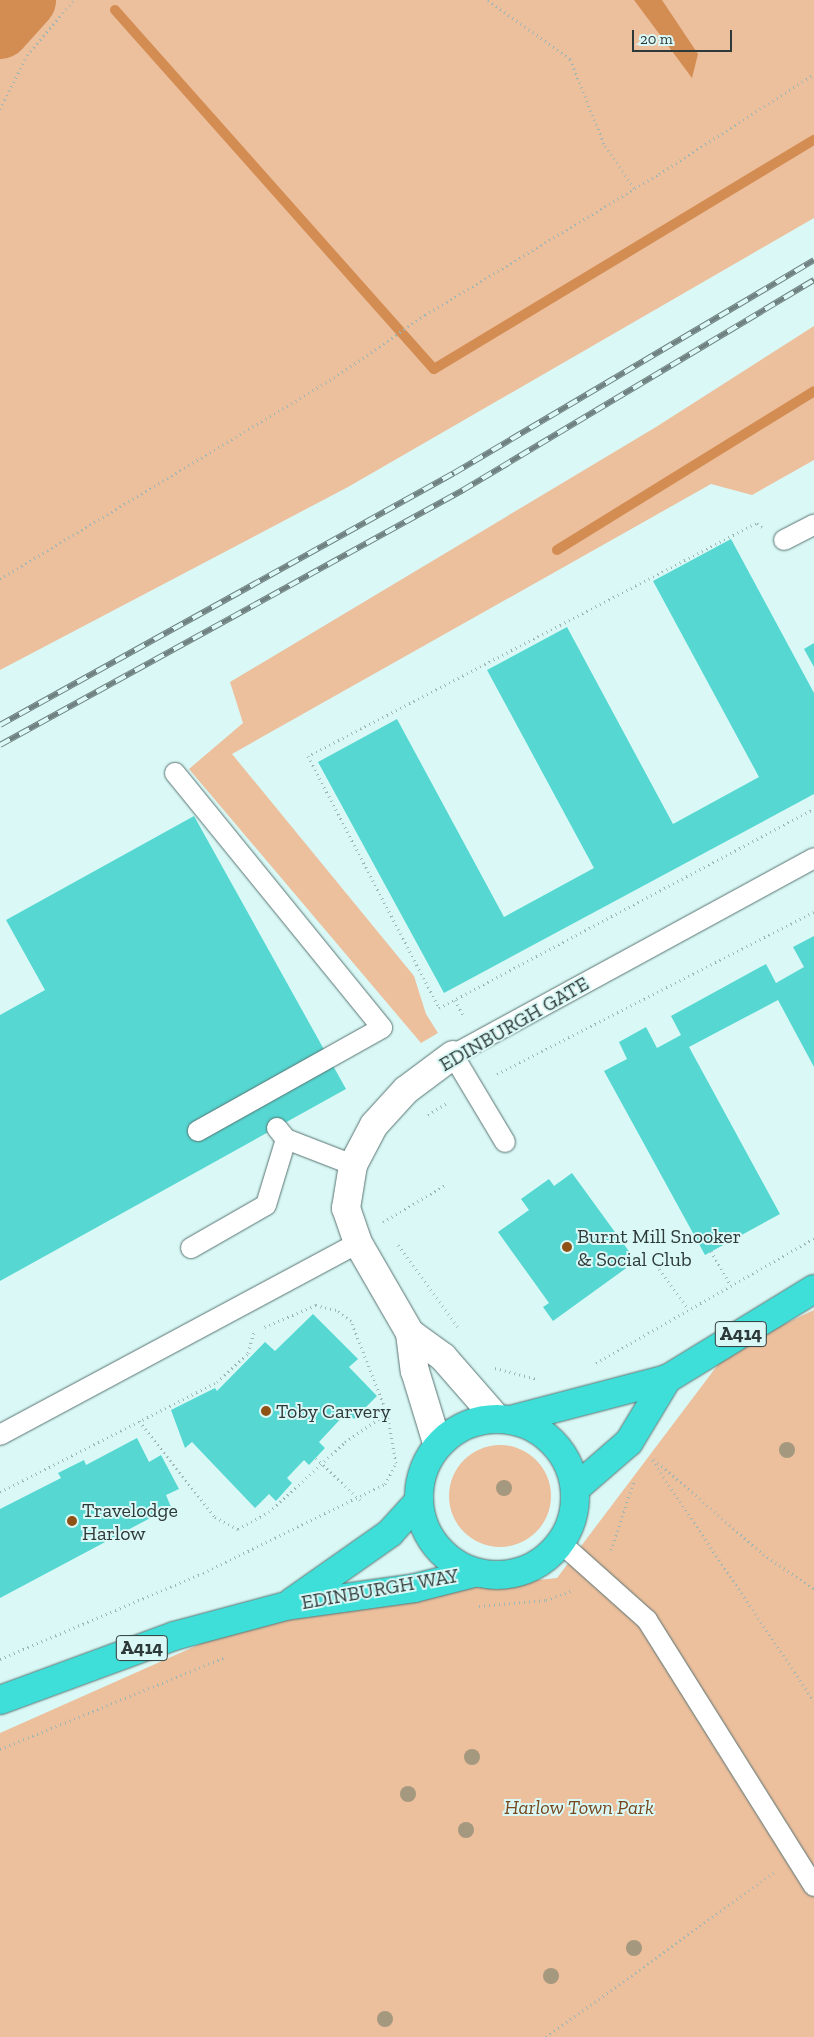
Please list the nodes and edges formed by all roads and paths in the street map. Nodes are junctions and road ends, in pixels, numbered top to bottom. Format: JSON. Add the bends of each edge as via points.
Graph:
{"nodes":[{"id":1,"x":74,"y":0,"type":"edge"},
{"id":2,"x":488,"y":0,"type":"edge"},
{"id":3,"x":814,"y":74,"type":"edge"},
{"id":4,"x":0,"y":109,"type":"edge"},
{"id":5,"x":635,"y":189,"type":"junction"},
{"id":6,"x":814,"y":525,"type":"edge"},
{"id":7,"x":784,"y":540,"type":"joint"},
{"id":8,"x":0,"y":579,"type":"edge"},
{"id":9,"x":175,"y":772,"type":"dead end"},
{"id":10,"x":814,"y":809,"type":"edge"},
{"id":11,"x":814,"y":858,"type":"edge"},
{"id":12,"x":814,"y":912,"type":"edge"},
{"id":13,"x":453,"y":1055,"type":"junction"},
{"id":14,"x":471,"y":1087,"type":"junction"},
{"id":15,"x":423,"y":1119,"type":"dead end"},
{"id":16,"x":198,"y":1131,"type":"dead end"},
{"id":17,"x":504,"y":1142,"type":"dead end"},
{"id":18,"x":353,"y":1165,"type":"junction"},
{"id":19,"x":447,"y":1184,"type":"dead end"},
{"id":20,"x":379,"y":1216,"type":"dead end"},
{"id":21,"x":381,"y":1223,"type":"junction"},
{"id":22,"x":387,"y":1230,"type":"dead end"},
{"id":23,"x":393,"y":1238,"type":"dead end"},
{"id":24,"x":814,"y":1238,"type":"edge"},
{"id":25,"x":358,"y":1243,"type":"junction"},
{"id":26,"x":191,"y":1248,"type":"dead end"},
{"id":27,"x":711,"y":1251,"type":"dead end"},
{"id":28,"x":659,"y":1269,"type":"dead end"},
{"id":29,"x":731,"y":1285,"type":"junction"},
{"id":30,"x":814,"y":1289,"type":"edge"},
{"id":31,"x":688,"y":1309,"type":"junction"},
{"id":32,"x":461,"y":1331,"type":"dead end"},
{"id":33,"x":410,"y":1333,"type":"junction"},
{"id":34,"x":492,"y":1366,"type":"dead end"},
{"id":35,"x":588,"y":1368,"type":"dead end"},
{"id":36,"x":546,"y":1378,"type":"dead end"},
{"id":37,"x":667,"y":1379,"type":"junction"},
{"id":38,"x":387,"y":1413,"type":"junction"},
{"id":39,"x":504,"y":1419,"type":"junction"},
{"id":40,"x":139,"y":1421,"type":"junction"},
{"id":41,"x":0,"y":1435,"type":"edge"},
{"id":42,"x":438,"y":1446,"type":"junction"},
{"id":43,"x":316,"y":1458,"type":"dead end"},
{"id":44,"x":324,"y":1465,"type":"junction"},
{"id":45,"x":576,"y":1488,"type":"junction"},
{"id":46,"x":0,"y":1492,"type":"edge"},
{"id":47,"x":360,"y":1500,"type":"junction"},
{"id":48,"x":419,"y":1500,"type":"junction"},
{"id":49,"x":562,"y":1544,"type":"junction"},
{"id":50,"x":474,"y":1573,"type":"junction"},
{"id":51,"x":814,"y":1589,"type":"edge"},
{"id":52,"x":286,"y":1606,"type":"junction"},
{"id":53,"x":0,"y":1659,"type":"edge"},
{"id":54,"x":193,"y":1671,"type":"dead end"},
{"id":55,"x":0,"y":1700,"type":"edge"},
{"id":56,"x":814,"y":1702,"type":"edge"},
{"id":57,"x":0,"y":1749,"type":"edge"},
{"id":58,"x":796,"y":1857,"type":"junction"},
{"id":59,"x":814,"y":1886,"type":"edge"},
{"id":60,"x":546,"y":2037,"type":"edge"}],
"edges":[{"from":1,"to":4,"type":"path","via":[[27,55]]},
{"from":2,"to":5,"type":"path","via":[[570,59],[605,146]]},
{"from":3,"to":5,"type":"path"},
{"from":5,"to":8,"type":"path","via":[[425,315],[338,375],[162,484]]},
{"from":6,"to":7,"type":"lane"},
{"from":7,"to":10,"type":"path","via":[[756,523],[308,756],[439,1008]]},
{"from":9,"to":16,"type":"lane","via":[[382,1028]]},
{"from":11,"to":13,"type":"lane","name":"EDINBURGH GATE"},
{"from":12,"to":14,"type":"path"},
{"from":13,"to":14,"type":"lane"},
{"from":13,"to":18,"type":"street","name":"EDINBURGH GATE","via":[[406,1090],[374,1126]]},
{"from":14,"to":15,"type":"path"},
{"from":14,"to":17,"type":"lane"},
{"from":18,"to":25,"type":"street","name":"EDINBURGH GATE","via":[[346,1208]]},
{"from":18,"to":26,"type":"lane","via":[[282,1134],[266,1205]]},
{"from":19,"to":21,"type":"path"},
{"from":20,"to":21,"type":"path"},
{"from":21,"to":22,"type":"path"},
{"from":21,"to":25,"type":"path"},
{"from":23,"to":32,"type":"path"},
{"from":24,"to":29,"type":"path"},
{"from":25,"to":33,"type":"street","name":"EDINBURGH GATE"},
{"from":25,"to":41,"type":"lane"},
{"from":27,"to":29,"type":"path"},
{"from":28,"to":31,"type":"path"},
{"from":29,"to":31,"type":"path"},
{"from":30,"to":37,"type":"highway","number":"A414"},
{"from":31,"to":35,"type":"path"},
{"from":33,"to":39,"type":"street","name":"EDINBURGH GATE","via":[[443,1357]]},
{"from":33,"to":42,"type":"street","name":"EDINBURGH GATE","via":[[415,1371]]},
{"from":34,"to":36,"type":"path","via":[[509,1374]]},
{"from":37,"to":39,"type":"highway","number":"A414"},
{"from":37,"to":45,"type":"highway","number":"A414","via":[[629,1442]]},
{"from":38,"to":40,"type":"path","via":[[351,1321],[336,1310],[316,1305],[253,1333],[248,1353],[217,1382]]},
{"from":38,"to":44,"type":"path","via":[[345,1442]]},
{"from":38,"to":47,"type":"path","via":[[396,1463],[385,1484]]},
{"from":39,"to":42,"type":"highway","via":[[455,1432]]},
{"from":39,"to":45,"type":"highway","via":[[534,1428],[554,1443],[568,1463]]},
{"from":40,"to":44,"type":"path","via":[[226,1526],[238,1529],[269,1512]]},
{"from":40,"to":46,"type":"path"},
{"from":42,"to":48,"type":"highway","via":[[427,1462]]},
{"from":43,"to":44,"type":"path"},
{"from":44,"to":47,"type":"path"},
{"from":45,"to":49,"type":"highway","via":[[576,1507]]},
{"from":47,"to":53,"type":"path"},
{"from":48,"to":50,"type":"highway","via":[[423,1524],[435,1546],[452,1562]]},
{"from":48,"to":52,"type":"highway","name":"EDINBURGH WAY","number":"A414","via":[[390,1533]]},
{"from":49,"to":50,"type":"highway","via":[[544,1561],[522,1572],[498,1576]]},
{"from":49,"to":58,"type":"lane","via":[[647,1620]]},
{"from":50,"to":52,"type":"highway","name":"EDINBURGH WAY","number":"A414","via":[[415,1588]]},
{"from":51,"to":56,"type":"path","via":[[763,1554],[646,1452]]},
{"from":52,"to":55,"type":"highway","name":"EDINBURGH WAY","number":"A414","via":[[174,1636]]},
{"from":54,"to":57,"type":"path"},
{"from":58,"to":59,"type":"lane"},
{"from":58,"to":60,"type":"path"}]}
